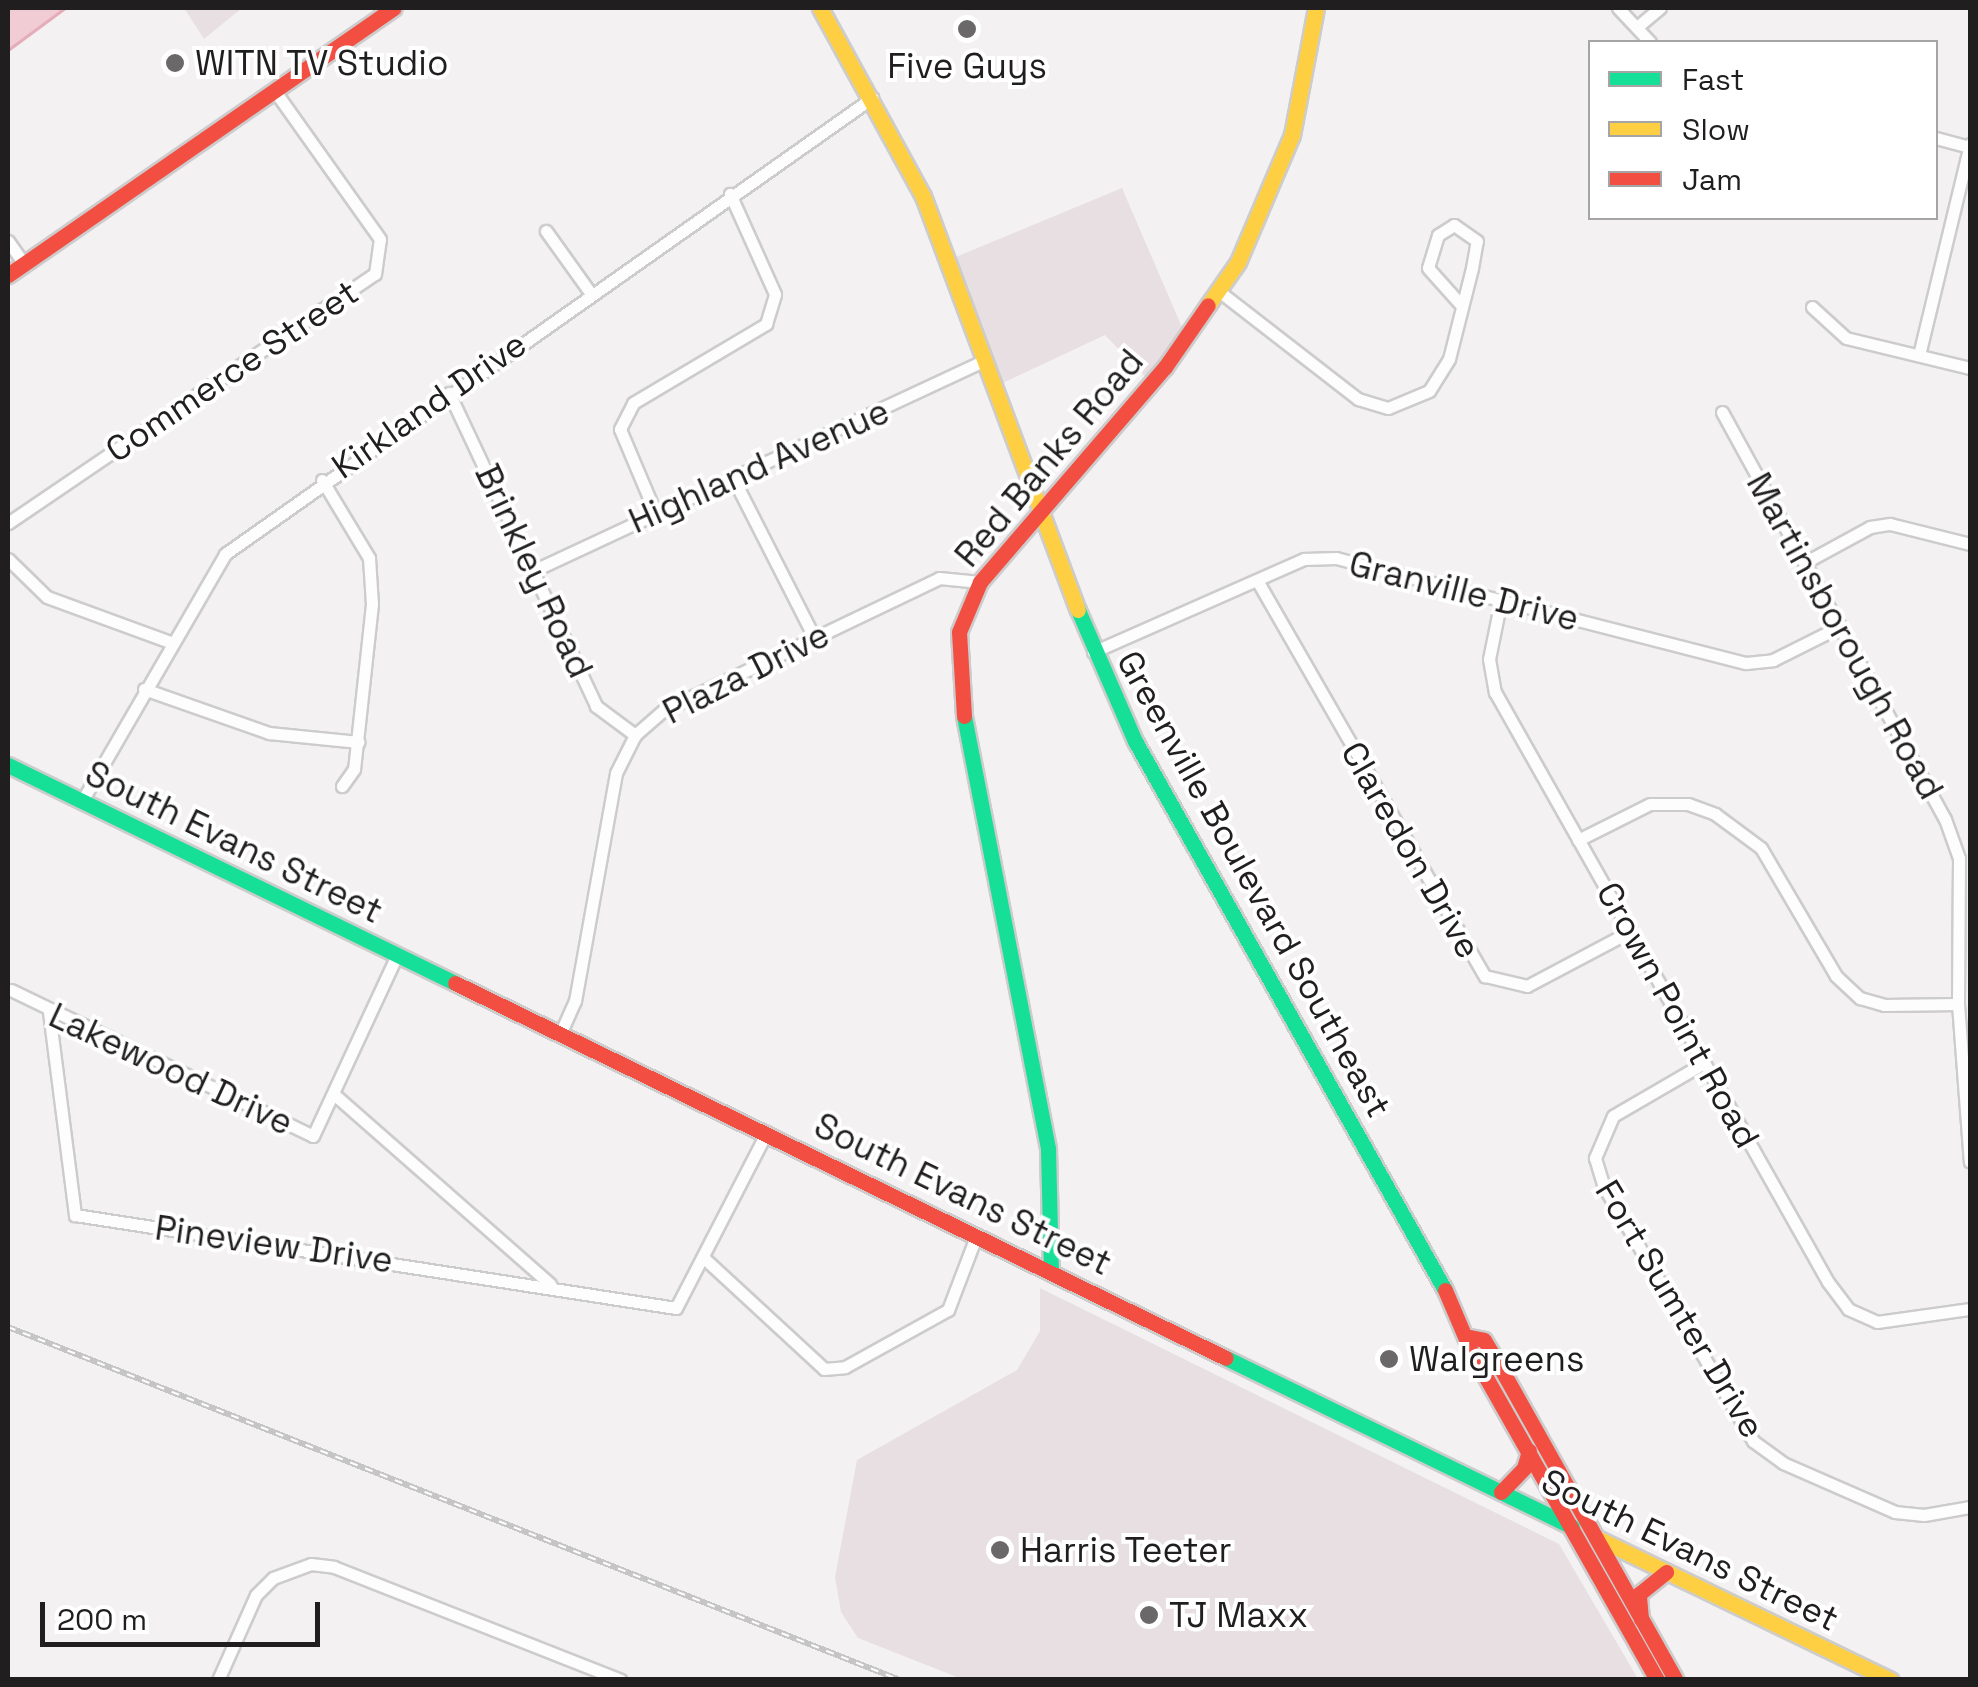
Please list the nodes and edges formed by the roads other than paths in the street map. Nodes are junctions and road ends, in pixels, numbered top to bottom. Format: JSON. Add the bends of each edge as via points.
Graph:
{"nodes":[{"id":1,"x":394,"y":8,"type":"edge"},
{"id":2,"x":820,"y":8,"type":"edge"},
{"id":3,"x":1317,"y":8,"type":"edge"},
{"id":4,"x":1618,"y":8,"type":"edge"},
{"id":5,"x":1660,"y":8,"type":"edge"},
{"id":6,"x":1638,"y":27,"type":"junction"},
{"id":7,"x":1648,"y":40,"type":"edge"},
{"id":8,"x":274,"y":90,"type":"junction"},
{"id":9,"x":872,"y":98,"type":"junction"},
{"id":10,"x":1938,"y":138,"type":"edge"},
{"id":11,"x":1970,"y":145,"type":"edge"},
{"id":12,"x":730,"y":194,"type":"junction"},
{"id":13,"x":546,"y":231,"type":"dead end"},
{"id":14,"x":8,"y":241,"type":"edge"},
{"id":15,"x":24,"y":264,"type":"junction"},
{"id":16,"x":8,"y":275,"type":"edge"},
{"id":17,"x":590,"y":291,"type":"junction"},
{"id":18,"x":1220,"y":292,"type":"junction"},
{"id":19,"x":1462,"y":306,"type":"junction"},
{"id":20,"x":1812,"y":307,"type":"dead end"},
{"id":21,"x":1919,"y":355,"type":"junction"},
{"id":22,"x":982,"y":362,"type":"junction"},
{"id":23,"x":1970,"y":368,"type":"edge"},
{"id":24,"x":449,"y":394,"type":"junction"},
{"id":25,"x":1722,"y":412,"type":"dead end"},
{"id":26,"x":322,"y":480,"type":"junction"},
{"id":27,"x":734,"y":480,"type":"junction"},
{"id":28,"x":1039,"y":510,"type":"junction"},
{"id":29,"x":656,"y":512,"type":"junction"},
{"id":30,"x":8,"y":523,"type":"edge"},
{"id":31,"x":1970,"y":544,"type":"edge"},
{"id":32,"x":8,"y":559,"type":"edge"},
{"id":33,"x":1804,"y":564,"type":"junction"},
{"id":34,"x":536,"y":570,"type":"junction"},
{"id":35,"x":980,"y":582,"type":"junction"},
{"id":36,"x":1258,"y":582,"type":"junction"},
{"id":37,"x":1501,"y":600,"type":"junction"},
{"id":38,"x":1841,"y":626,"type":"junction"},
{"id":39,"x":814,"y":637,"type":"junction"},
{"id":40,"x":170,"y":642,"type":"junction"},
{"id":41,"x":1093,"y":652,"type":"junction"},
{"id":42,"x":144,"y":690,"type":"junction"},
{"id":43,"x":634,"y":734,"type":"junction"},
{"id":44,"x":359,"y":742,"type":"junction"},
{"id":45,"x":8,"y":765,"type":"edge"},
{"id":46,"x":342,"y":786,"type":"dead end"},
{"id":47,"x":82,"y":801,"type":"junction"},
{"id":48,"x":1578,"y":840,"type":"junction"},
{"id":49,"x":1630,"y":931,"type":"junction"},
{"id":50,"x":397,"y":955,"type":"junction"},
{"id":51,"x":11,"y":990,"type":"dead end"},
{"id":52,"x":1958,"y":1004,"type":"junction"},
{"id":53,"x":49,"y":1012,"type":"junction"},
{"id":54,"x":560,"y":1032,"type":"junction"},
{"id":55,"x":1704,"y":1063,"type":"junction"},
{"id":56,"x":336,"y":1096,"type":"junction"},
{"id":57,"x":1967,"y":1121,"type":"edge"},
{"id":58,"x":768,"y":1132,"type":"junction"},
{"id":59,"x":1970,"y":1162,"type":"edge"},
{"id":60,"x":977,"y":1234,"type":"junction"},
{"id":61,"x":706,"y":1259,"type":"junction"},
{"id":62,"x":1052,"y":1270,"type":"junction"},
{"id":63,"x":550,"y":1284,"type":"junction"},
{"id":64,"x":1970,"y":1309,"type":"edge"},
{"id":65,"x":1470,"y":1336,"type":"junction"},
{"id":66,"x":1528,"y":1451,"type":"junction"},
{"id":67,"x":1501,"y":1492,"type":"junction"},
{"id":68,"x":1970,"y":1507,"type":"edge"},
{"id":69,"x":1573,"y":1527,"type":"junction"},
{"id":70,"x":1595,"y":1537,"type":"junction"},
{"id":71,"x":1666,"y":1572,"type":"junction"},
{"id":72,"x":1641,"y":1622,"type":"junction"},
{"id":73,"x":218,"y":1680,"type":"edge"},
{"id":74,"x":621,"y":1680,"type":"edge"},
{"id":75,"x":1657,"y":1680,"type":"edge"},
{"id":76,"x":1676,"y":1680,"type":"edge"},
{"id":77,"x":1891,"y":1680,"type":"edge"}],
"edges":[{"from":1,"to":8,"type":"main road"},
{"from":2,"to":9,"type":"main road","name":"Greenville Boulevard Southeast"},
{"from":3,"to":18,"type":"main road","name":"Red Banks Road","via":[[1276,182]]},
{"from":4,"to":6,"type":"street"},
{"from":5,"to":6,"type":"street"},
{"from":6,"to":7,"type":"street"},
{"from":8,"to":15,"type":"main road"},
{"from":8,"to":30,"type":"street","name":"Commerce Street","via":[[380,238],[374,274]]},
{"from":9,"to":12,"type":"street","name":"Kirkland Drive"},
{"from":9,"to":22,"type":"main road","name":"Greenville Boulevard Southeast","via":[[923,196]]},
{"from":10,"to":11,"type":"street"},
{"from":11,"to":21,"type":"street"},
{"from":12,"to":17,"type":"street","name":"Kirkland Drive"},
{"from":12,"to":29,"type":"street","via":[[775,294],[766,324],[633,403],[620,428]]},
{"from":13,"to":17,"type":"street"},
{"from":14,"to":15,"type":"street"},
{"from":15,"to":16,"type":"main road"},
{"from":17,"to":24,"type":"street","name":"Kirkland Drive"},
{"from":18,"to":19,"type":"street","via":[[1358,399],[1388,408],[1416,399],[1441,377]]},
{"from":18,"to":28,"type":"main road","name":"Red Banks Road"},
{"from":19,"to":19,"type":"street","via":[[1477,241],[1454,225],[1438,235],[1428,268]]},
{"from":20,"to":21,"type":"street","via":[[1846,338]]},
{"from":21,"to":23,"type":"street"},
{"from":22,"to":27,"type":"street","name":"Highland Avenue"},
{"from":22,"to":28,"type":"main road","name":"Greenville Boulevard Southeast"},
{"from":24,"to":26,"type":"street","name":"Kirkland Drive"},
{"from":24,"to":34,"type":"street","name":"Brinkley Road"},
{"from":25,"to":33,"type":"street","name":"Martinsborough Road"},
{"from":26,"to":40,"type":"street","name":"Kirkland Drive","via":[[225,554]]},
{"from":26,"to":44,"type":"street","via":[[369,558],[372,604]]},
{"from":27,"to":29,"type":"street","name":"Highland Avenue"},
{"from":27,"to":39,"type":"street"},
{"from":28,"to":35,"type":"main road","name":"Red Banks Road"},
{"from":28,"to":41,"type":"main road","name":"Greenville Boulevard Southeast"},
{"from":29,"to":34,"type":"street","name":"Highland Avenue"},
{"from":31,"to":33,"type":"street","via":[[1890,524],[1870,527]]},
{"from":32,"to":40,"type":"street","via":[[48,597]]},
{"from":33,"to":38,"type":"street","name":"Martinsborough Road"},
{"from":34,"to":43,"type":"street","name":"Brinkley Road","via":[[596,706]]},
{"from":35,"to":39,"type":"street","name":"Plaza Drive","via":[[940,578]]},
{"from":35,"to":62,"type":"main road","name":"Red Banks Road","via":[[959,632],[957,678],[1048,1150]]},
{"from":36,"to":37,"type":"street","name":"Granville Drive","via":[[1304,558],[1336,558]]},
{"from":36,"to":41,"type":"street","name":"Granville Drive"},
{"from":36,"to":49,"type":"street","name":"Claredon Drive","via":[[1485,976],[1526,986]]},
{"from":37,"to":38,"type":"street","name":"Granville Drive","via":[[1746,663],[1773,660]]},
{"from":37,"to":48,"type":"street","name":"Crown Point Road","via":[[1489,659],[1495,692]]},
{"from":38,"to":52,"type":"street","name":"Martinsborough Road","via":[[1945,818],[1959,858]]},
{"from":39,"to":43,"type":"street","name":"Plaza Drive","via":[[664,710]]},
{"from":40,"to":42,"type":"street","name":"Kirkland Drive"},
{"from":41,"to":65,"type":"main road","name":"Greenville Boulevard Southeast","via":[[1141,752]]},
{"from":42,"to":44,"type":"street","via":[[269,733]]},
{"from":42,"to":47,"type":"street","name":"Kirkland Drive"},
{"from":43,"to":54,"type":"street","name":"Plaza Drive","via":[[616,773],[574,1001]]},
{"from":44,"to":46,"type":"street"},
{"from":45,"to":47,"type":"main road","name":"South Evans Street"},
{"from":47,"to":50,"type":"main road","name":"South Evans Street"},
{"from":48,"to":49,"type":"street","name":"Crown Point Road"},
{"from":48,"to":52,"type":"street","via":[[1650,804],[1688,804],[1715,814],[1761,848],[1836,976],[1860,998],[1884,1005]]},
{"from":49,"to":55,"type":"street","name":"Crown Point Road"},
{"from":50,"to":54,"type":"main road","name":"South Evans Street"},
{"from":50,"to":56,"type":"street","name":"Lakewood Drive"},
{"from":51,"to":53,"type":"street","name":"Lakewood Drive"},
{"from":52,"to":57,"type":"street","name":"Martinsborough Road"},
{"from":53,"to":56,"type":"street","name":"Lakewood Drive","via":[[313,1136]]},
{"from":53,"to":63,"type":"street","name":"Pineview Drive","via":[[75,1216]]},
{"from":54,"to":58,"type":"main road","name":"South Evans Street"},
{"from":55,"to":64,"type":"street","name":"Crown Point Road","via":[[1848,1309],[1877,1322]]},
{"from":55,"to":68,"type":"street","name":"Fort Sumter Drive","via":[[1613,1116],[1595,1158],[1604,1188],[1753,1441],[1782,1464],[1896,1512]]},
{"from":56,"to":63,"type":"street"},
{"from":57,"to":59,"type":"street","name":"Martinsborough Road"},
{"from":58,"to":60,"type":"main road","name":"South Evans Street"},
{"from":58,"to":61,"type":"street"},
{"from":60,"to":61,"type":"street","via":[[948,1310],[845,1367],[824,1368]]},
{"from":60,"to":62,"type":"main road","name":"South Evans Street"},
{"from":61,"to":63,"type":"street","name":"Pineview Drive","via":[[676,1308]]},
{"from":62,"to":67,"type":"main road","name":"South Evans Street"},
{"from":65,"to":66,"type":"main road","via":[[1471,1351]]},
{"from":65,"to":70,"type":"main road","name":"Greenville Boulevard Southeast","via":[[1484,1340],[1496,1358]]},
{"from":66,"to":67,"type":"main road","via":[[1524,1468]]},
{"from":66,"to":69,"type":"main road"},
{"from":67,"to":69,"type":"main road","name":"South Evans Street"},
{"from":69,"to":70,"type":"main road","name":"South Evans Street"},
{"from":69,"to":75,"type":"main road"},
{"from":70,"to":71,"type":"main road","name":"South Evans Street"},
{"from":70,"to":72,"type":"main road","name":"Greenville Boulevard Southeast"},
{"from":71,"to":72,"type":"main road","via":[[1640,1594]]},
{"from":71,"to":77,"type":"main road","name":"South Evans Street"},
{"from":72,"to":76,"type":"main road","name":"Greenville Boulevard Southeast"},
{"from":73,"to":74,"type":"street","via":[[256,1596],[273,1578],[311,1564]]}]}
